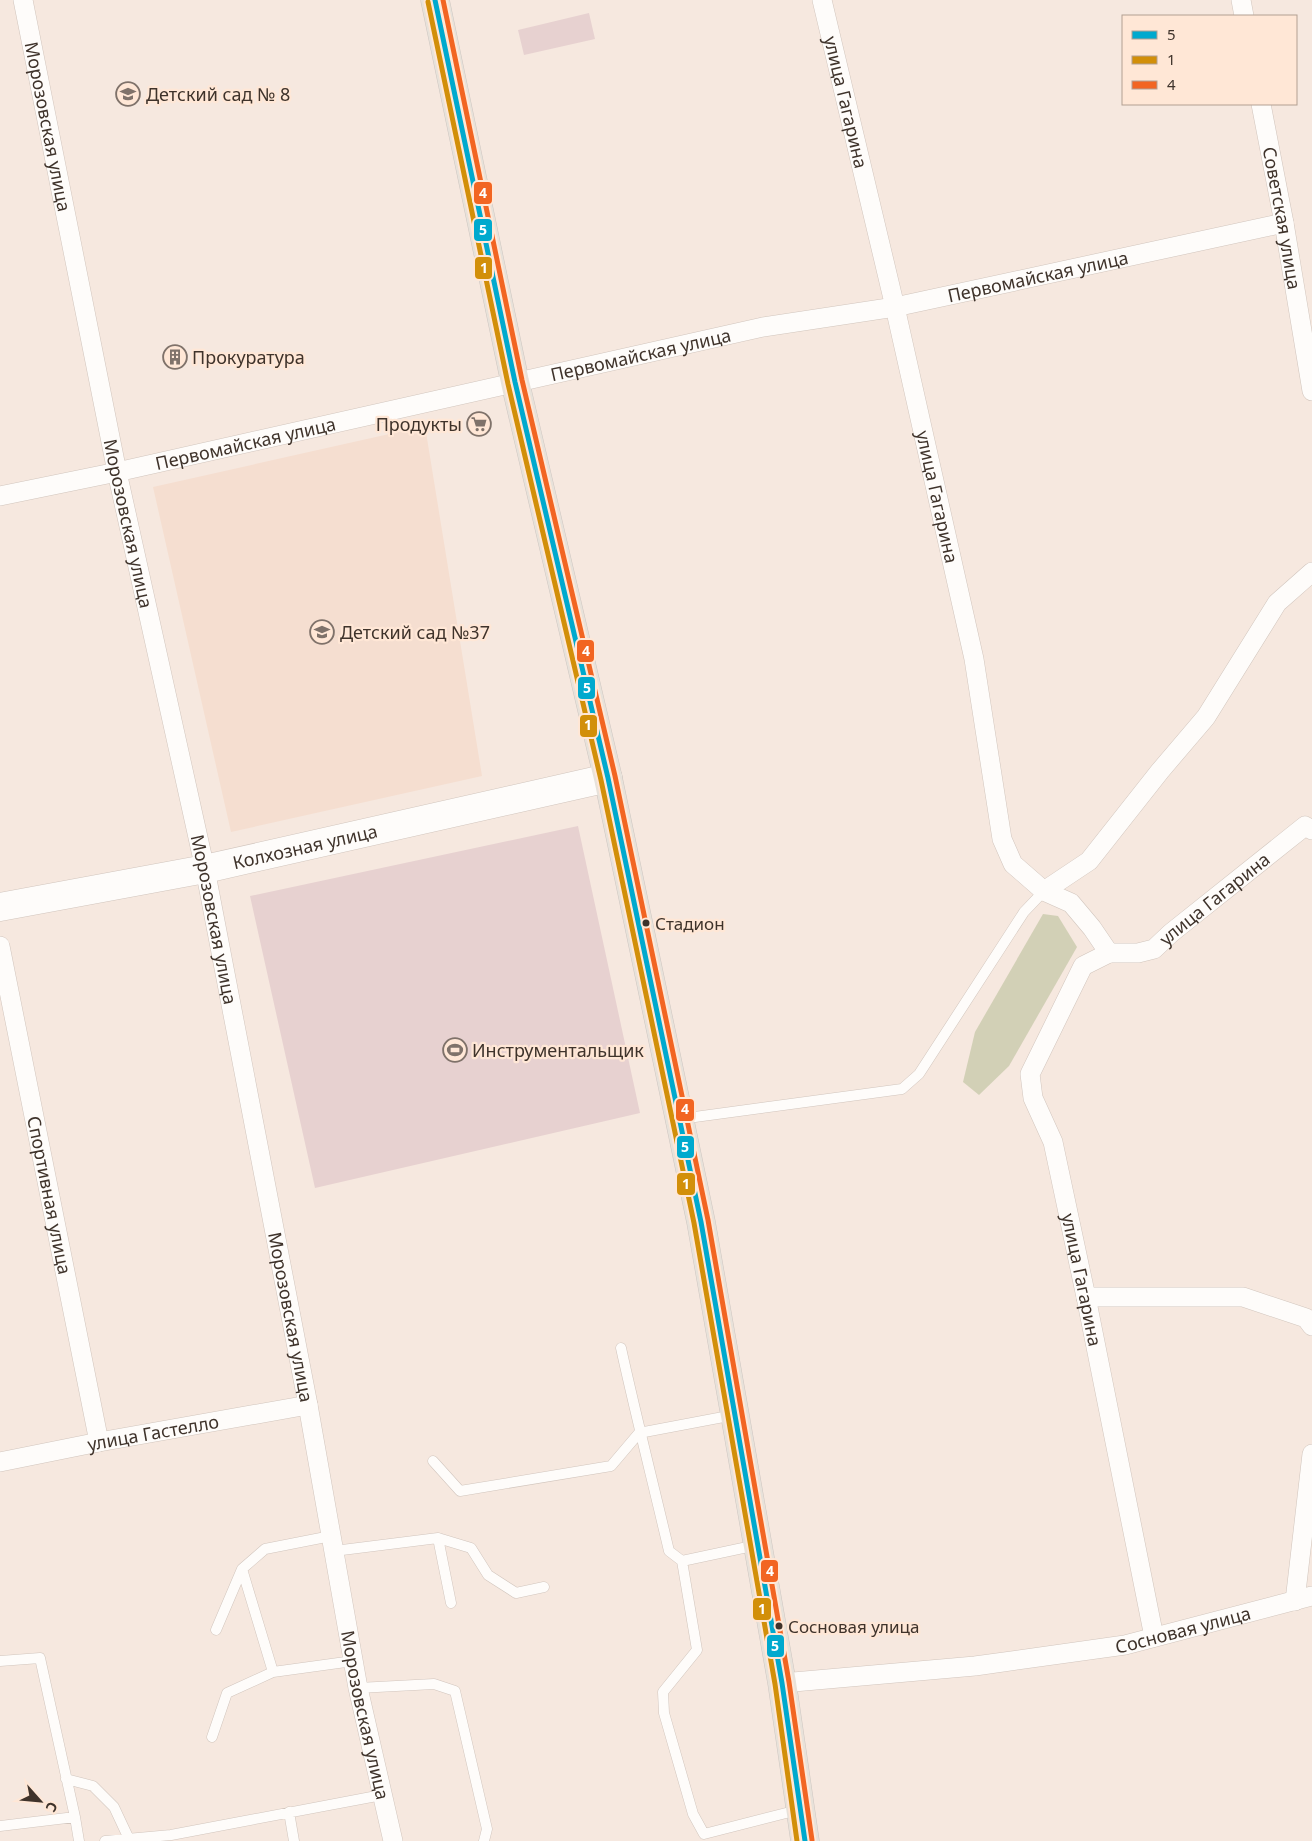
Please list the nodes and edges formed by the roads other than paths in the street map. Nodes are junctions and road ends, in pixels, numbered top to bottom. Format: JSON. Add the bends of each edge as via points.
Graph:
{"nodes":[{"id":1,"x":22,"y":0,"type":"edge"},
{"id":2,"x":435,"y":0,"type":"edge"},
{"id":3,"x":822,"y":0,"type":"edge"},
{"id":4,"x":1241,"y":0,"type":"edge"},
{"id":5,"x":1244,"y":15,"type":"edge"},
{"id":6,"x":1261,"y":105,"type":"edge"},
{"id":7,"x":1284,"y":223,"type":"junction"},
{"id":8,"x":895,"y":307,"type":"junction"},
{"id":9,"x":515,"y":382,"type":"junction"},
{"id":10,"x":1312,"y":392,"type":"edge"},
{"id":11,"x":117,"y":472,"type":"junction"},
{"id":12,"x":0,"y":496,"type":"edge"},
{"id":13,"x":1312,"y":572,"type":"edge"},
{"id":14,"x":608,"y":778,"type":"junction"},
{"id":15,"x":1312,"y":830,"type":"edge"},
{"id":16,"x":205,"y":870,"type":"junction"},
{"id":17,"x":1044,"y":891,"type":"junction"},
{"id":18,"x":0,"y":907,"type":"edge"},
{"id":19,"x":0,"y":946,"type":"edge"},
{"id":20,"x":1109,"y":953,"type":"junction"},
{"id":21,"x":679,"y":1119,"type":"junction"},
{"id":22,"x":1086,"y":1296,"type":"junction"},
{"id":23,"x":1312,"y":1326,"type":"edge"},
{"id":24,"x":621,"y":1348,"type":"dead end"},
{"id":25,"x":308,"y":1406,"type":"junction"},
{"id":26,"x":735,"y":1415,"type":"junction"},
{"id":27,"x":639,"y":1433,"type":"junction"},
{"id":28,"x":99,"y":1442,"type":"junction"},
{"id":29,"x":1312,"y":1454,"type":"edge"},
{"id":30,"x":433,"y":1461,"type":"dead end"},
{"id":31,"x":0,"y":1462,"type":"edge"},
{"id":32,"x":438,"y":1538,"type":"junction"},
{"id":33,"x":332,"y":1544,"type":"junction"},
{"id":34,"x":758,"y":1545,"type":"junction"},
{"id":35,"x":682,"y":1561,"type":"junction"},
{"id":36,"x":242,"y":1569,"type":"junction"},
{"id":37,"x":544,"y":1587,"type":"dead end"},
{"id":38,"x":1304,"y":1599,"type":"edge"},
{"id":39,"x":451,"y":1603,"type":"dead end"},
{"id":40,"x":216,"y":1630,"type":"dead end"},
{"id":41,"x":1154,"y":1637,"type":"junction"},
{"id":42,"x":0,"y":1661,"type":"edge"},
{"id":43,"x":353,"y":1661,"type":"junction"},
{"id":44,"x":273,"y":1672,"type":"junction"},
{"id":45,"x":782,"y":1683,"type":"junction"},
{"id":46,"x":358,"y":1688,"type":"junction"},
{"id":47,"x":212,"y":1737,"type":"dead end"},
{"id":48,"x":66,"y":1779,"type":"junction"},
{"id":49,"x":382,"y":1795,"type":"junction"},
{"id":50,"x":802,"y":1809,"type":"junction"},
{"id":51,"x":289,"y":1812,"type":"junction"},
{"id":52,"x":74,"y":1817,"type":"junction"},
{"id":53,"x":0,"y":1826,"type":"edge"},
{"id":54,"x":129,"y":1839,"type":"junction"},
{"id":55,"x":79,"y":1841,"type":"edge"},
{"id":56,"x":105,"y":1841,"type":"edge"},
{"id":57,"x":294,"y":1841,"type":"edge"},
{"id":58,"x":393,"y":1841,"type":"edge"},
{"id":59,"x":484,"y":1841,"type":"edge"},
{"id":60,"x":805,"y":1841,"type":"edge"}],
"edges":[{"from":1,"to":11,"type":"street","name":"Морозовская улица"},
{"from":2,"to":9,"type":"main road"},
{"from":3,"to":8,"type":"street","name":"улица Гагарина"},
{"from":4,"to":5,"type":"street"},
{"from":6,"to":7,"type":"street","name":"Советская улица"},
{"from":7,"to":8,"type":"street","name":"Первомайская улица"},
{"from":7,"to":10,"type":"street","name":"Советская улица"},
{"from":8,"to":9,"type":"street","name":"Первомайская улица","via":[[763,328]]},
{"from":8,"to":17,"type":"street","name":"улица Гагарина","via":[[974,659],[1002,839],[1012,864]]},
{"from":9,"to":11,"type":"street","name":"Первомайская улица"},
{"from":9,"to":14,"type":"main road"},
{"from":11,"to":12,"type":"street","name":"Первомайская улица"},
{"from":11,"to":16,"type":"street","name":"Морозовская улица"},
{"from":13,"to":17,"type":"street","via":[[1277,603],[1206,717],[1088,861]]},
{"from":14,"to":16,"type":"main road","name":"Колхозная улица"},
{"from":14,"to":21,"type":"main road"},
{"from":15,"to":20,"type":"street","name":"улица Гагарина","via":[[1305,826],[1154,949],[1138,953]]},
{"from":16,"to":18,"type":"main road","name":"Колхозная улица"},
{"from":16,"to":25,"type":"street","name":"Морозовская улица"},
{"from":17,"to":20,"type":"street","name":"улица Гагарина","via":[[1071,903]]},
{"from":17,"to":21,"type":"lane","via":[[1024,912],[919,1074],[902,1089]]},
{"from":19,"to":28,"type":"street","name":"Спортивная улица"},
{"from":20,"to":22,"type":"street","name":"улица Гагарина","via":[[1083,966],[1030,1074],[1032,1098],[1053,1142]]},
{"from":21,"to":26,"type":"main road"},
{"from":22,"to":23,"type":"street","via":[[1243,1297],[1306,1318]]},
{"from":22,"to":41,"type":"street","name":"улица Гагарина"},
{"from":24,"to":27,"type":"lane"},
{"from":25,"to":28,"type":"street","name":"улица Гастелло"},
{"from":25,"to":33,"type":"street","name":"Морозовская улица"},
{"from":26,"to":27,"type":"lane"},
{"from":26,"to":34,"type":"main road"},
{"from":27,"to":30,"type":"lane","via":[[611,1466],[460,1491]]},
{"from":27,"to":35,"type":"lane","via":[[669,1551]]},
{"from":28,"to":31,"type":"street","name":"улица Гастелло"},
{"from":29,"to":38,"type":"street"},
{"from":32,"to":33,"type":"lane"},
{"from":32,"to":37,"type":"lane","via":[[471,1548],[488,1575],[516,1593]]},
{"from":32,"to":39,"type":"lane"},
{"from":33,"to":36,"type":"lane","via":[[266,1549]]},
{"from":33,"to":43,"type":"street","name":"Морозовская улица"},
{"from":34,"to":35,"type":"lane"},
{"from":34,"to":45,"type":"main road"},
{"from":35,"to":50,"type":"lane","via":[[697,1650],[663,1692],[664,1713],[693,1814],[704,1834]]},
{"from":36,"to":40,"type":"lane"},
{"from":36,"to":44,"type":"lane"},
{"from":38,"to":41,"type":"street","name":"Сосновая улица"},
{"from":41,"to":45,"type":"street","name":"Сосновая улица","via":[[1125,1645],[975,1666]]},
{"from":42,"to":48,"type":"lane","via":[[40,1658]]},
{"from":43,"to":44,"type":"lane"},
{"from":43,"to":46,"type":"street","name":"Морозовская улица"},
{"from":44,"to":47,"type":"lane","via":[[227,1693]]},
{"from":45,"to":50,"type":"main road"},
{"from":46,"to":49,"type":"street","name":"Морозовская улица"},
{"from":46,"to":59,"type":"lane","via":[[434,1684],[455,1691],[487,1829]]},
{"from":48,"to":52,"type":"lane"},
{"from":48,"to":54,"type":"lane","via":[[93,1786],[114,1807]]},
{"from":49,"to":51,"type":"lane"},
{"from":49,"to":58,"type":"street","name":"Морозовская улица"},
{"from":50,"to":60,"type":"main road"},
{"from":51,"to":54,"type":"lane","via":[[171,1835]]},
{"from":51,"to":57,"type":"lane"},
{"from":52,"to":53,"type":"lane"},
{"from":52,"to":55,"type":"lane"},
{"from":54,"to":56,"type":"lane"}]}
